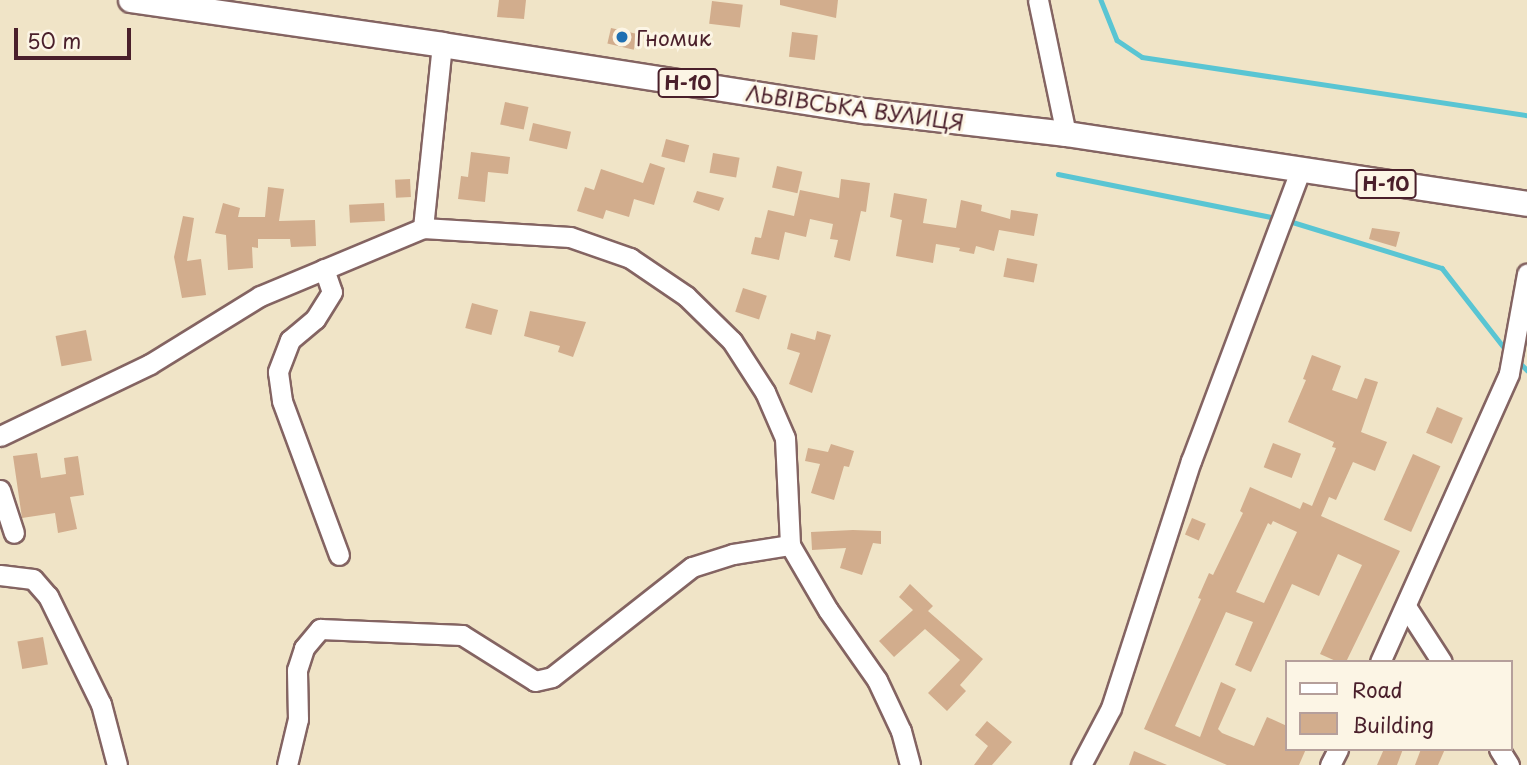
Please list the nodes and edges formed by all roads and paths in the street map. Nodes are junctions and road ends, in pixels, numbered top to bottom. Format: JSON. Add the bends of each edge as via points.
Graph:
{"nodes":[{"id":1,"x":131,"y":0,"type":"edge"},
{"id":2,"x":1038,"y":0,"type":"edge"},
{"id":3,"x":442,"y":44,"type":"junction"},
{"id":4,"x":1066,"y":134,"type":"junction"},
{"id":5,"x":1300,"y":171,"type":"junction"},
{"id":6,"x":1527,"y":205,"type":"edge"},
{"id":7,"x":423,"y":228,"type":"junction"},
{"id":8,"x":324,"y":269,"type":"junction"},
{"id":9,"x":1527,"y":274,"type":"edge"},
{"id":10,"x":0,"y":436,"type":"edge"},
{"id":11,"x":0,"y":490,"type":"edge"},
{"id":12,"x":14,"y":533,"type":"dead end"},
{"id":13,"x":790,"y":545,"type":"junction"},
{"id":14,"x":339,"y":555,"type":"dead end"},
{"id":15,"x":0,"y":575,"type":"edge"},
{"id":16,"x":1407,"y":608,"type":"junction"},
{"id":17,"x":1381,"y":660,"type":"edge"},
{"id":18,"x":1441,"y":660,"type":"edge"},
{"id":19,"x":117,"y":765,"type":"edge"},
{"id":20,"x":287,"y":765,"type":"edge"},
{"id":21,"x":910,"y":765,"type":"edge"},
{"id":22,"x":1081,"y":765,"type":"edge"}],
"edges":[{"from":1,"to":3,"type":"main road","name":"ЛЬВІВСЬКА ВУЛИЦЯ","number":"Н-10"},
{"from":2,"to":4,"type":"street"},
{"from":3,"to":4,"type":"main road","name":"ЛЬВІВСЬКА ВУЛИЦЯ","number":"Н-10","via":[[865,111]]},
{"from":3,"to":7,"type":"street"},
{"from":4,"to":5,"type":"main road","name":"ЛЬВІВСЬКА ВУЛИЦЯ","number":"Н-10"},
{"from":5,"to":6,"type":"main road","number":"Н-10"},
{"from":5,"to":22,"type":"street","via":[[1191,461],[1111,708]]},
{"from":7,"to":8,"type":"street"},
{"from":7,"to":13,"type":"street","via":[[570,237],[630,258],[686,296],[732,341],[765,392],[785,438]]},
{"from":8,"to":10,"type":"street","via":[[260,296],[150,364]]},
{"from":8,"to":14,"type":"street","via":[[332,292],[316,319],[290,340],[278,372],[282,401]]},
{"from":9,"to":16,"type":"street","via":[[1509,373]]},
{"from":11,"to":12,"type":"street"},
{"from":13,"to":20,"type":"street","via":[[733,554],[692,567],[552,677],[536,681],[462,635],[320,629],[304,648],[297,670],[299,719]]},
{"from":13,"to":21,"type":"street","via":[[877,680],[901,731]]},
{"from":15,"to":19,"type":"street","via":[[33,579],[48,596],[101,704]]},
{"from":16,"to":17,"type":"street"},
{"from":16,"to":18,"type":"street"}]}
